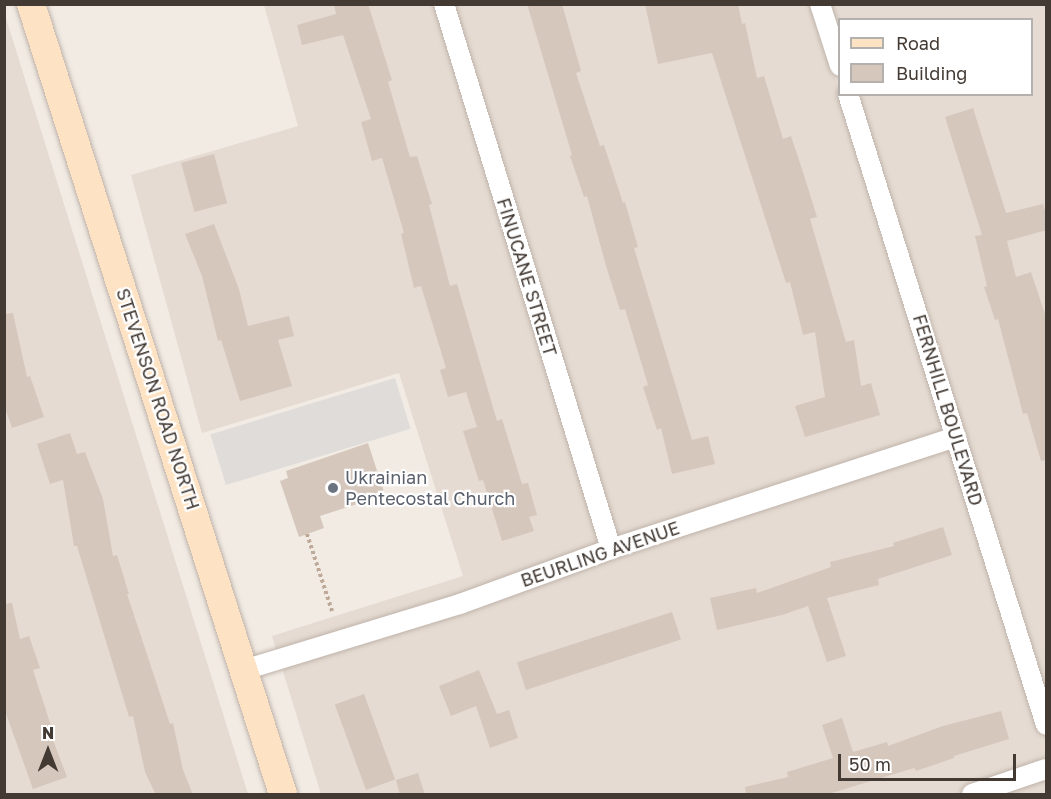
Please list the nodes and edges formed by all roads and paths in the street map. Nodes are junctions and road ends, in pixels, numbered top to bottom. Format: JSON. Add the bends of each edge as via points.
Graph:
{"nodes":[{"id":1,"x":31,"y":4,"type":"edge"},
{"id":2,"x":444,"y":4,"type":"edge"},
{"id":3,"x":820,"y":4,"type":"edge"},
{"id":4,"x":838,"y":60,"type":"edge"},
{"id":5,"x":850,"y":96,"type":"edge"},
{"id":6,"x":956,"y":437,"type":"junction"},
{"id":7,"x":307,"y":534,"type":"dead end"},
{"id":8,"x":611,"y":549,"type":"junction"},
{"id":9,"x":332,"y":610,"type":"dead end"},
{"id":10,"x":244,"y":670,"type":"junction"},
{"id":11,"x":1047,"y":725,"type":"edge"},
{"id":12,"x":1047,"y":769,"type":"edge"},
{"id":13,"x":283,"y":795,"type":"edge"},
{"id":14,"x":972,"y":795,"type":"edge"}],
"edges":[{"from":1,"to":10,"type":"main road","name":"STEVENSON ROAD NORTH"},
{"from":2,"to":8,"type":"street","name":"FINUCANE STREET"},
{"from":3,"to":4,"type":"street"},
{"from":5,"to":6,"type":"street","name":"FERNHILL BOULEVARD"},
{"from":6,"to":8,"type":"street","name":"BEURLING AVENUE"},
{"from":6,"to":11,"type":"street","name":"FERNHILL BOULEVARD"},
{"from":7,"to":9,"type":"path"},
{"from":8,"to":10,"type":"street","name":"BEURLING AVENUE","via":[[460,604]]},
{"from":10,"to":13,"type":"main road","name":"STEVENSON ROAD NORTH"},
{"from":12,"to":14,"type":"street"}]}
